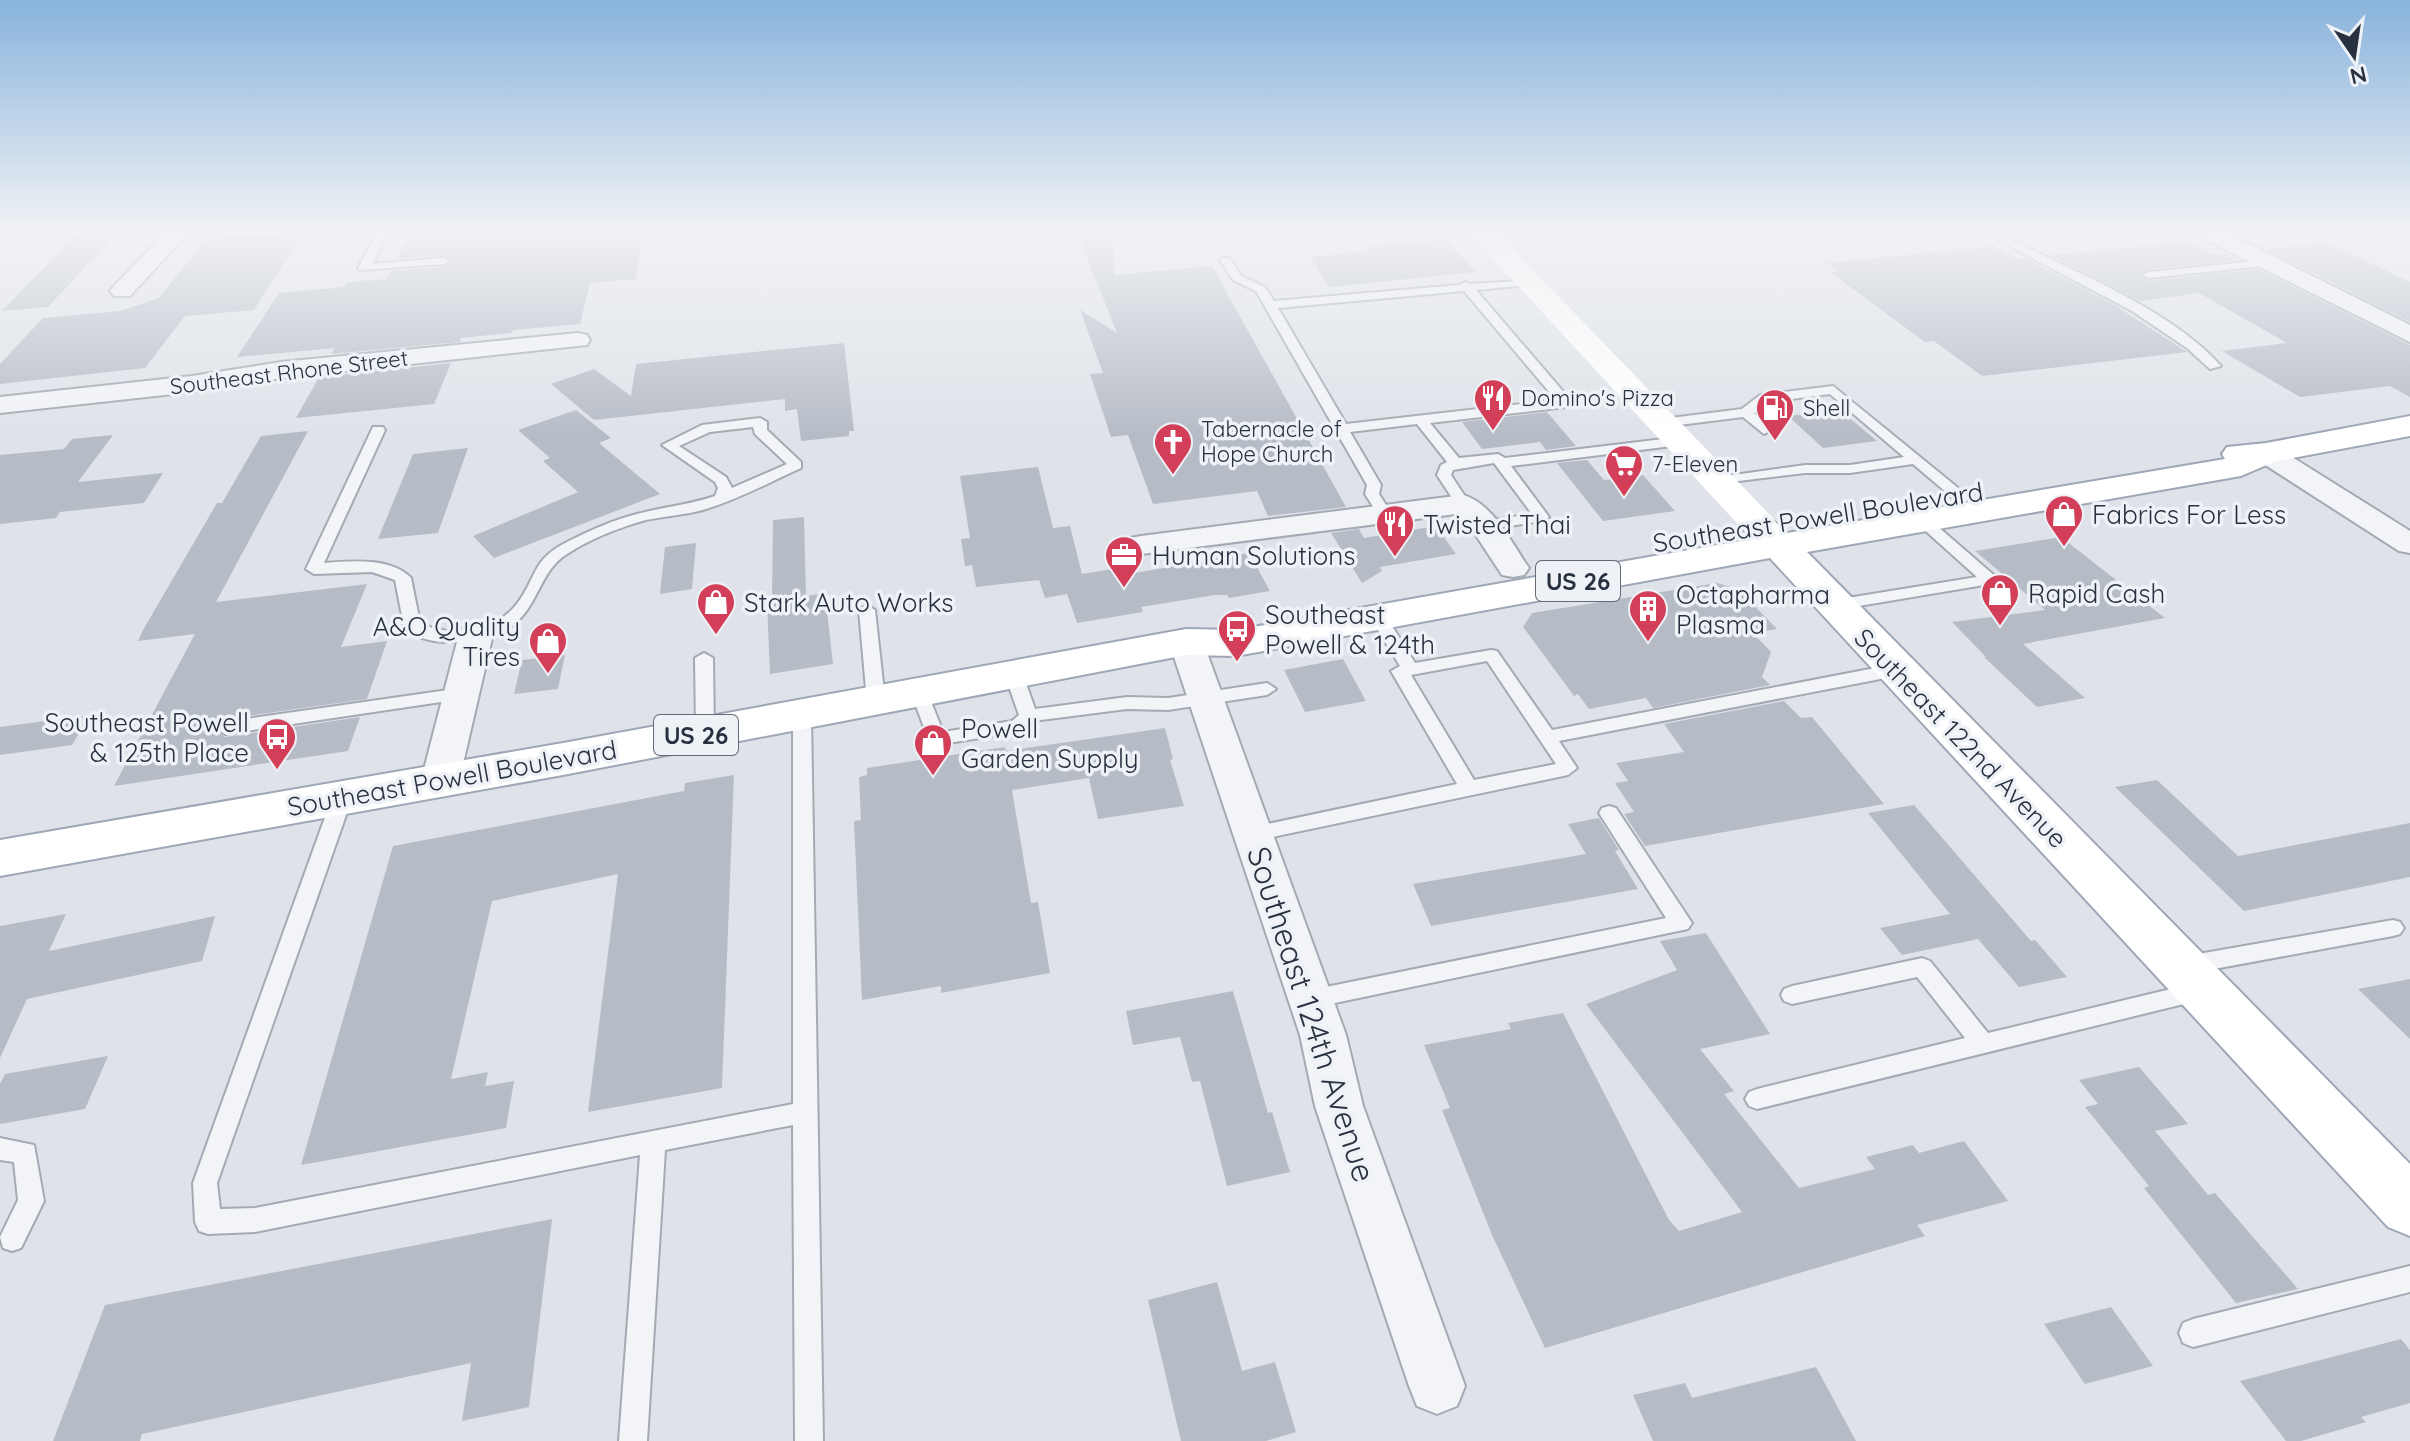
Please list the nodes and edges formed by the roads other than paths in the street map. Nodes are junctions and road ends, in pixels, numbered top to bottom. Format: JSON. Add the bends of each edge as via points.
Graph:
{"nodes":[{"id":1,"x":1267,"y":299,"type":"edge"},
{"id":2,"x":1326,"y":299,"type":"edge"},
{"id":3,"x":1477,"y":299,"type":"edge"},
{"id":4,"x":1544,"y":299,"type":"edge"},
{"id":5,"x":2116,"y":299,"type":"edge"},
{"id":6,"x":2339,"y":299,"type":"edge"},
{"id":7,"x":1270,"y":305,"type":"junction"},
{"id":8,"x":2410,"y":335,"type":"edge"},
{"id":9,"x":578,"y":340,"type":"dead end"},
{"id":10,"x":2215,"y":366,"type":"dead end"},
{"id":11,"x":0,"y":405,"type":"edge"},
{"id":12,"x":1746,"y":413,"type":"junction"},
{"id":13,"x":1421,"y":420,"type":"junction"},
{"id":14,"x":2410,"y":426,"type":"edge"},
{"id":15,"x":1342,"y":429,"type":"junction"},
{"id":16,"x":378,"y":430,"type":"dead end"},
{"id":17,"x":1764,"y":430,"type":"dead end"},
{"id":18,"x":1671,"y":432,"type":"junction"},
{"id":19,"x":1788,"y":453,"type":"dead end"},
{"id":20,"x":2266,"y":453,"type":"junction"},
{"id":21,"x":1914,"y":460,"type":"junction"},
{"id":22,"x":1455,"y":463,"type":"junction"},
{"id":23,"x":1501,"y":463,"type":"junction"},
{"id":24,"x":1805,"y":469,"type":"junction"},
{"id":25,"x":1719,"y":481,"type":"junction"},
{"id":26,"x":1958,"y":495,"type":"junction"},
{"id":27,"x":721,"y":498,"type":"junction"},
{"id":28,"x":1384,"y":513,"type":"junction"},
{"id":29,"x":1474,"y":514,"type":"junction"},
{"id":30,"x":1924,"y":522,"type":"junction"},
{"id":31,"x":1769,"y":536,"type":"junction"},
{"id":32,"x":2410,"y":544,"type":"edge"},
{"id":33,"x":1141,"y":545,"type":"dead end"},
{"id":34,"x":1513,"y":568,"type":"junction"},
{"id":35,"x":1835,"y":605,"type":"junction"},
{"id":36,"x":867,"y":610,"type":"dead end"},
{"id":37,"x":1378,"y":617,"type":"junction"},
{"id":38,"x":476,"y":634,"type":"junction"},
{"id":39,"x":1186,"y":642,"type":"junction"},
{"id":40,"x":704,"y":658,"type":"dead end"},
{"id":41,"x":1411,"y":670,"type":"junction"},
{"id":42,"x":1896,"y":670,"type":"junction"},
{"id":43,"x":1014,"y":675,"type":"junction"},
{"id":44,"x":1267,"y":689,"type":"dead end"},
{"id":45,"x":920,"y":693,"type":"junction"},
{"id":46,"x":462,"y":694,"type":"junction"},
{"id":47,"x":1206,"y":699,"type":"junction"},
{"id":48,"x":876,"y":701,"type":"junction"},
{"id":49,"x":802,"y":715,"type":"junction"},
{"id":50,"x":1028,"y":716,"type":"junction"},
{"id":51,"x":225,"y":728,"type":"dead end"},
{"id":52,"x":705,"y":733,"type":"junction"},
{"id":53,"x":1547,"y":737,"type":"junction"},
{"id":54,"x":440,"y":781,"type":"junction"},
{"id":55,"x":1469,"y":788,"type":"junction"},
{"id":56,"x":342,"y":798,"type":"junction"},
{"id":57,"x":1609,"y":813,"type":"dead end"},
{"id":58,"x":1253,"y":834,"type":"junction"},
{"id":59,"x":0,"y":858,"type":"edge"},
{"id":60,"x":2393,"y":928,"type":"dead end"},
{"id":61,"x":2192,"y":979,"type":"junction"},
{"id":62,"x":1792,"y":995,"type":"dead end"},
{"id":63,"x":1311,"y":999,"type":"junction"},
{"id":64,"x":1983,"y":1044,"type":"junction"},
{"id":65,"x":1757,"y":1099,"type":"dead end"},
{"id":66,"x":805,"y":1112,"type":"junction"},
{"id":67,"x":653,"y":1142,"type":"junction"},
{"id":68,"x":0,"y":1149,"type":"edge"},
{"id":69,"x":2401,"y":1186,"type":"edge"},
{"id":70,"x":12,"y":1239,"type":"dead end"},
{"id":71,"x":2410,"y":1279,"type":"edge"},
{"id":72,"x":2193,"y":1333,"type":"dead end"},
{"id":73,"x":1437,"y":1386,"type":"dead end"},
{"id":74,"x":633,"y":1441,"type":"edge"},
{"id":75,"x":809,"y":1441,"type":"edge"}],
"edges":[{"from":1,"to":7,"type":"lane"},
{"from":2,"to":7,"type":"lane"},
{"from":3,"to":13,"type":"lane","via":[[1566,403]]},
{"from":4,"to":18,"type":"main road","name":"Southeast 122nd Avenue"},
{"from":5,"to":10,"type":"lane","via":[[2196,347]]},
{"from":6,"to":8,"type":"street"},
{"from":7,"to":15,"type":"lane"},
{"from":9,"to":11,"type":"street","name":"Southeast Rhone Street"},
{"from":12,"to":17,"type":"lane"},
{"from":12,"to":18,"type":"lane"},
{"from":12,"to":21,"type":"lane","via":[[1765,398],[1833,390]]},
{"from":13,"to":15,"type":"lane"},
{"from":13,"to":22,"type":"lane"},
{"from":14,"to":20,"type":"main road","name":"Southeast Powell Boulevard","number":"US 26"},
{"from":15,"to":28,"type":"lane"},
{"from":16,"to":38,"type":"lane","via":[[314,569],[391,570],[403,578],[412,626],[424,634]]},
{"from":18,"to":23,"type":"lane"},
{"from":18,"to":25,"type":"main road","name":"Southeast 122nd Avenue"},
{"from":19,"to":24,"type":"lane"},
{"from":20,"to":26,"type":"main road","name":"Southeast Powell Boulevard","number":"US 26","via":[[2221,454]]},
{"from":20,"to":30,"type":"main road","name":"Southeast Powell Boulevard","number":"US 26","via":[[2214,472]]},
{"from":20,"to":32,"type":"street"},
{"from":21,"to":24,"type":"lane"},
{"from":21,"to":26,"type":"lane"},
{"from":22,"to":23,"type":"lane","via":[[1498,458]]},
{"from":22,"to":29,"type":"lane","via":[[1444,475]]},
{"from":23,"to":29,"type":"lane","via":[[1542,517]]},
{"from":24,"to":25,"type":"lane"},
{"from":25,"to":31,"type":"main road","name":"Southeast 122nd Avenue"},
{"from":26,"to":31,"type":"main road","name":"Southeast Powell Boulevard","number":"US 26"},
{"from":27,"to":27,"type":"lane","via":[[796,465],[760,431],[760,422],[707,428],[669,445],[721,480]]},
{"from":27,"to":38,"type":"lane","via":[[636,519],[561,551],[545,561],[517,617]]},
{"from":28,"to":29,"type":"street"},
{"from":28,"to":33,"type":"street"},
{"from":29,"to":34,"type":"street"},
{"from":30,"to":31,"type":"main road","name":"Southeast Powell Boulevard","number":"US 26"},
{"from":30,"to":35,"type":"lane","via":[[1990,580]]},
{"from":31,"to":34,"type":"main road","name":"Southeast Powell Boulevard","number":"US 26"},
{"from":31,"to":35,"type":"main road","name":"Southeast 122nd Avenue"},
{"from":31,"to":37,"type":"main road","name":"Southeast Powell Boulevard","number":"US 26"},
{"from":34,"to":39,"type":"main road","name":"Southeast Powell Boulevard","number":"US 26","via":[[1222,626]]},
{"from":35,"to":42,"type":"main road","name":"Southeast 122nd Avenue"},
{"from":36,"to":48,"type":"lane"},
{"from":37,"to":39,"type":"main road","name":"Southeast Powell Boulevard","number":"US 26","via":[[1236,643]]},
{"from":37,"to":41,"type":"lane"},
{"from":38,"to":46,"type":"street"},
{"from":39,"to":43,"type":"main road","name":"Southeast Powell Boulevard","number":"US 26"},
{"from":39,"to":47,"type":"street","name":"Southeast 124th Avenue"},
{"from":40,"to":52,"type":"lane"},
{"from":41,"to":53,"type":"lane","via":[[1491,655]]},
{"from":41,"to":55,"type":"lane","via":[[1400,671]]},
{"from":42,"to":53,"type":"lane"},
{"from":42,"to":61,"type":"main road","name":"Southeast 122nd Avenue"},
{"from":43,"to":45,"type":"main road","name":"Southeast Powell Boulevard","number":"US 26"},
{"from":43,"to":50,"type":"lane"},
{"from":44,"to":47,"type":"lane"},
{"from":45,"to":48,"type":"main road","name":"Southeast Powell Boulevard","number":"US 26"},
{"from":45,"to":50,"type":"lane","via":[[936,739],[1017,726]]},
{"from":46,"to":51,"type":"lane"},
{"from":46,"to":54,"type":"street"},
{"from":47,"to":50,"type":"lane"},
{"from":47,"to":58,"type":"street","name":"Southeast 124th Avenue"},
{"from":48,"to":49,"type":"main road","name":"Southeast Powell Boulevard","number":"US 26"},
{"from":49,"to":52,"type":"main road","name":"Southeast Powell Boulevard","number":"US 26"},
{"from":49,"to":66,"type":"lane"},
{"from":52,"to":54,"type":"main road","name":"Southeast Powell Boulevard","number":"US 26"},
{"from":53,"to":55,"type":"lane","via":[[1568,768]]},
{"from":54,"to":56,"type":"main road","name":"Southeast Powell Boulevard","number":"US 26"},
{"from":55,"to":58,"type":"lane"},
{"from":56,"to":59,"type":"main road","name":"Southeast Powell Boulevard","number":"US 26"},
{"from":56,"to":67,"type":"lane","via":[[205,1183],[208,1222],[255,1220]]},
{"from":57,"to":63,"type":"lane","via":[[1681,923]]},
{"from":58,"to":63,"type":"street","name":"Southeast 124th Avenue"},
{"from":60,"to":61,"type":"lane"},
{"from":61,"to":64,"type":"lane"},
{"from":61,"to":69,"type":"main road","name":"Southeast 122nd Avenue"},
{"from":62,"to":64,"type":"lane","via":[[1922,967]]},
{"from":63,"to":73,"type":"street","name":"Southeast 124th Avenue","via":[[1339,1106]]},
{"from":64,"to":65,"type":"lane"},
{"from":66,"to":67,"type":"lane"},
{"from":66,"to":75,"type":"lane"},
{"from":67,"to":74,"type":"lane"},
{"from":68,"to":70,"type":"lane","via":[[25,1153],[31,1201]]},
{"from":71,"to":72,"type":"lane"}]}
